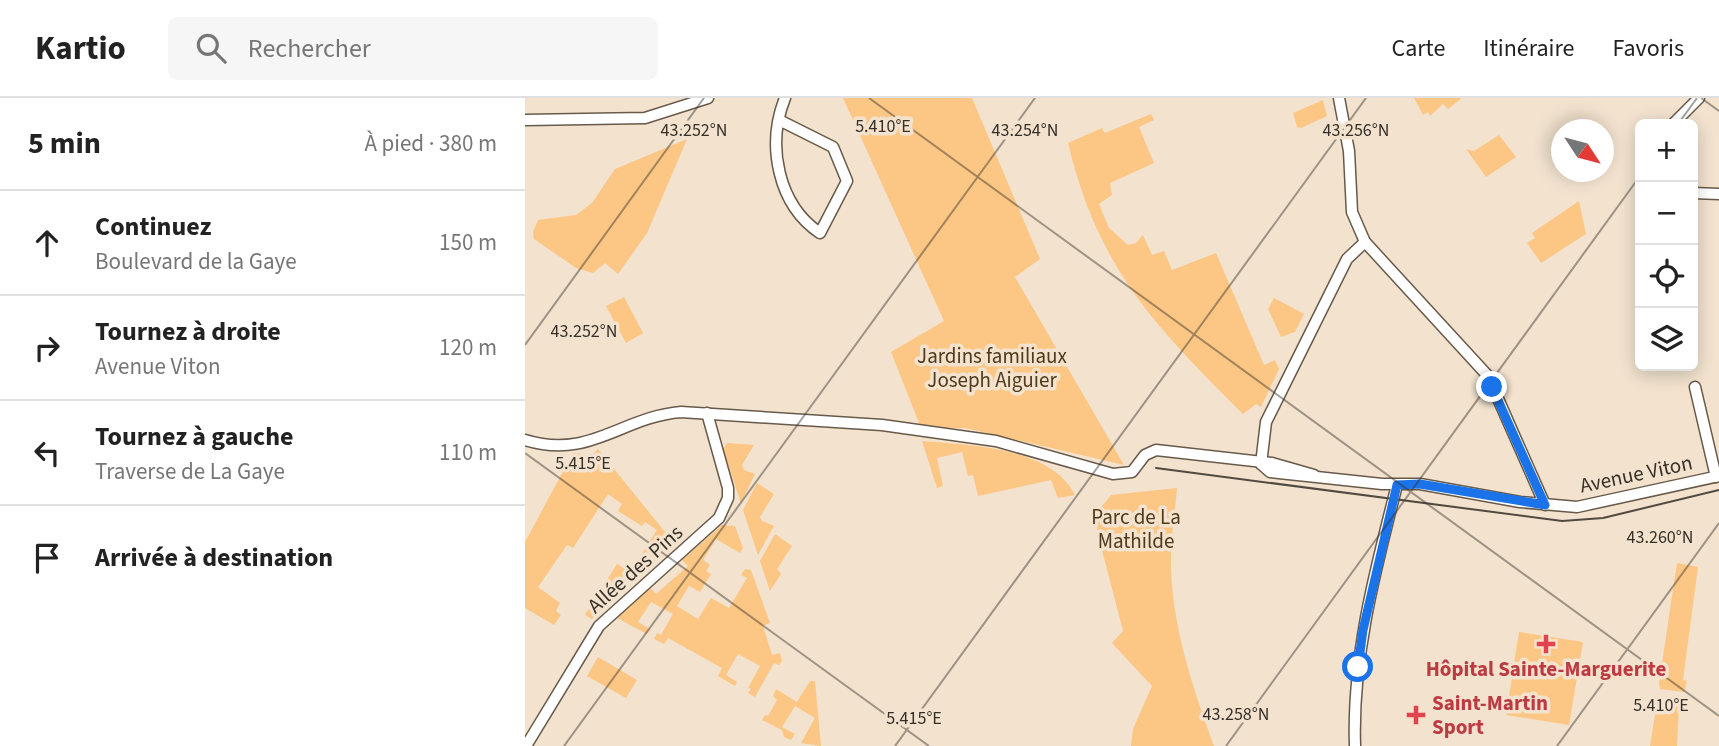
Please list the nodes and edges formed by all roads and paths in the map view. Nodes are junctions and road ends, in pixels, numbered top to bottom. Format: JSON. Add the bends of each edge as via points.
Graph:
{"nodes":[{"id":1,"x":708,"y":98,"type":"edge"},
{"id":2,"x":785,"y":98,"type":"edge"},
{"id":3,"x":1339,"y":98,"type":"edge"},
{"id":4,"x":1699,"y":98,"type":"edge"},
{"id":5,"x":1678,"y":119,"type":"edge"},
{"id":6,"x":525,"y":120,"type":"edge"},
{"id":7,"x":779,"y":120,"type":"junction"},
{"id":8,"x":1698,"y":193,"type":"edge"},
{"id":9,"x":1719,"y":194,"type":"edge"},
{"id":10,"x":1365,"y":242,"type":"junction"},
{"id":11,"x":1695,"y":387,"type":"dead end"},
{"id":12,"x":707,"y":413,"type":"junction"},
{"id":13,"x":525,"y":437,"type":"edge"},
{"id":14,"x":1261,"y":464,"type":"junction"},
{"id":15,"x":1718,"y":477,"type":"edge"},
{"id":16,"x":1397,"y":485,"type":"junction"},
{"id":17,"x":1545,"y":505,"type":"junction"},
{"id":18,"x":526,"y":746,"type":"edge"},
{"id":19,"x":1355,"y":746,"type":"edge"}],
"edges":[{"from":1,"to":6,"type":"street","via":[[645,118]]},
{"from":2,"to":7,"type":"street"},
{"from":3,"to":10,"type":"street","via":[[1349,151],[1352,212]]},
{"from":4,"to":5,"type":"street"},
{"from":7,"to":7,"type":"street","via":[[777,152],[782,182],[797,213],[820,233],[846,181],[833,147]]},
{"from":8,"to":9,"type":"street"},
{"from":10,"to":14,"type":"street","via":[[1347,259],[1266,422]]},
{"from":10,"to":17,"type":"street","via":[[1487,376]]},
{"from":11,"to":15,"type":"street"},
{"from":12,"to":13,"type":"street","name":"Avenue Viton","via":[[664,413],[585,444],[545,445]]},
{"from":12,"to":14,"type":"street","name":"Avenue Viton","via":[[882,425],[996,441],[1121,474],[1132,472],[1145,455],[1156,450]]},
{"from":12,"to":18,"type":"street","name":"Allée des Pins","via":[[728,488],[719,518],[599,626]]},
{"from":14,"to":16,"type":"street","name":"Avenue Viton","via":[[1270,472]]},
{"from":15,"to":17,"type":"street","name":"Avenue Viton","via":[[1577,507]]},
{"from":16,"to":17,"type":"street","name":"Avenue Viton"},
{"from":16,"to":19,"type":"street","via":[[1363,630]]}]}
